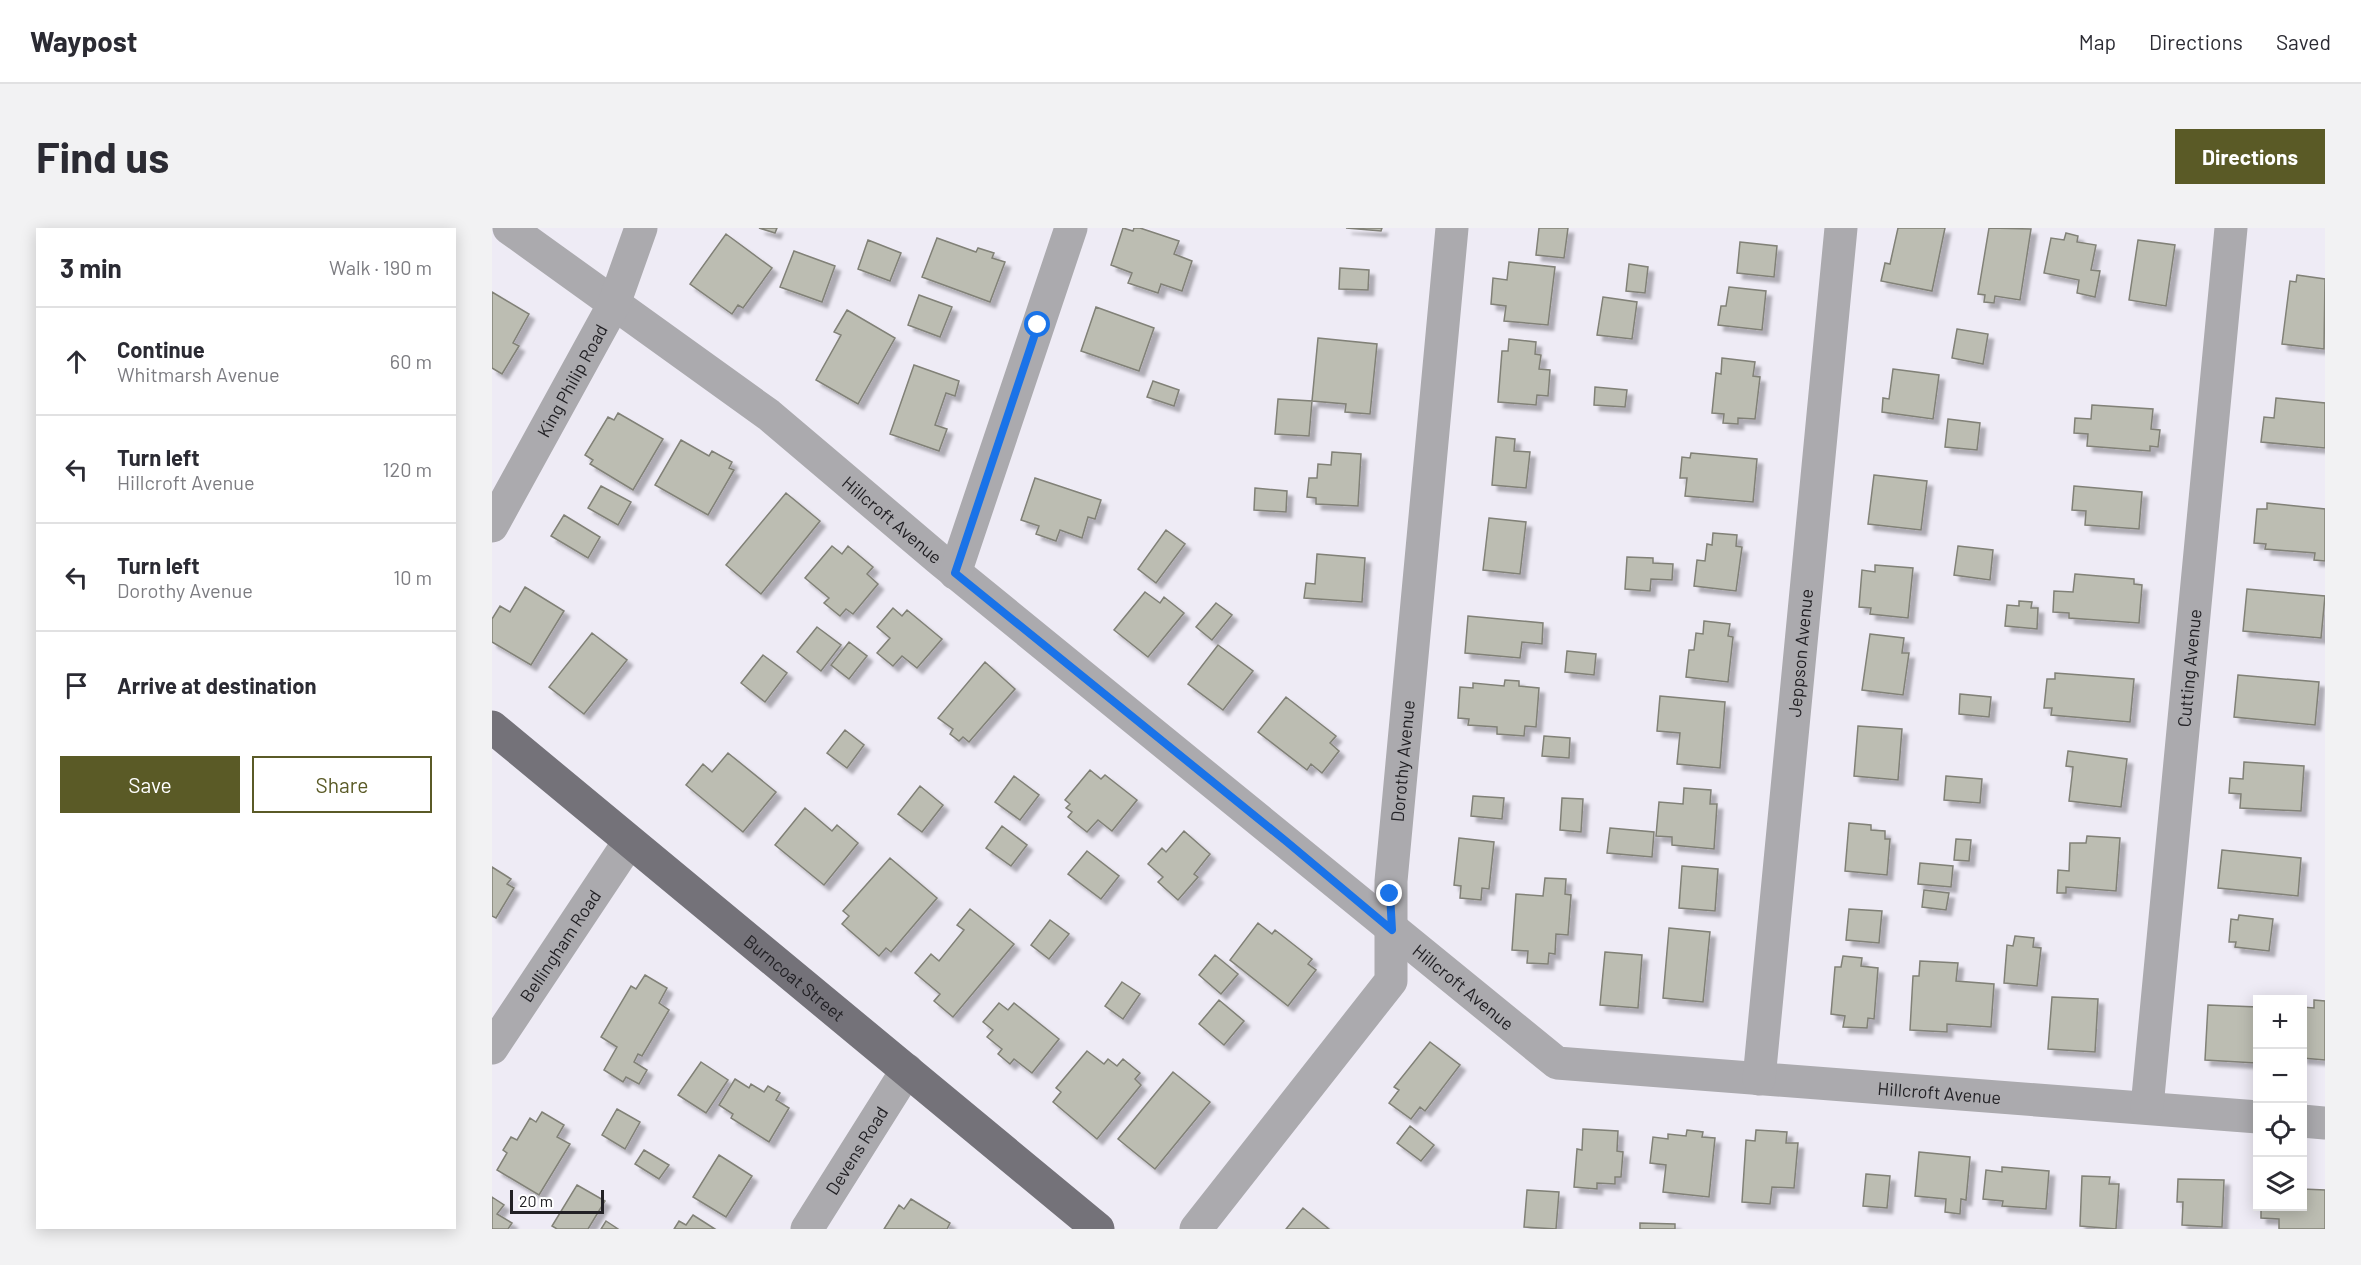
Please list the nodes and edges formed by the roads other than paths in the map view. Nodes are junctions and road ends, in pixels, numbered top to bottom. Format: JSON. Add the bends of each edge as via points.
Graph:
{"nodes":[{"id":1,"x":509,"y":228,"type":"edge"},
{"id":2,"x":641,"y":228,"type":"edge"},
{"id":3,"x":1071,"y":228,"type":"edge"},
{"id":4,"x":1452,"y":228,"type":"edge"},
{"id":5,"x":1841,"y":228,"type":"edge"},
{"id":6,"x":2231,"y":228,"type":"edge"},
{"id":7,"x":614,"y":304,"type":"junction"},
{"id":8,"x":492,"y":526,"type":"edge"},
{"id":9,"x":955,"y":573,"type":"junction"},
{"id":10,"x":492,"y":727,"type":"edge"},
{"id":11,"x":629,"y":842,"type":"junction"},
{"id":12,"x":1392,"y":930,"type":"junction"},
{"id":13,"x":492,"y":1048,"type":"edge"},
{"id":14,"x":907,"y":1070,"type":"junction"},
{"id":15,"x":1760,"y":1079,"type":"junction"},
{"id":16,"x":2147,"y":1107,"type":"junction"},
{"id":17,"x":2253,"y":1117,"type":"edge"},
{"id":18,"x":2307,"y":1121,"type":"edge"},
{"id":19,"x":2325,"y":1123,"type":"edge"},
{"id":20,"x":807,"y":1229,"type":"edge"},
{"id":21,"x":1098,"y":1229,"type":"edge"},
{"id":22,"x":1196,"y":1229,"type":"edge"}],
"edges":[{"from":1,"to":7,"type":"street","name":"Hillcroft Avenue"},
{"from":2,"to":7,"type":"street","name":"King Philip Road"},
{"from":3,"to":9,"type":"street"},
{"from":4,"to":12,"type":"street","name":"Dorothy Avenue","via":[[1391,881]]},
{"from":5,"to":15,"type":"street","name":"Jeppson Avenue"},
{"from":6,"to":16,"type":"street","name":"Cutting Avenue"},
{"from":7,"to":8,"type":"street","name":"King Philip Road"},
{"from":7,"to":9,"type":"street","name":"Hillcroft Avenue","via":[[769,415]]},
{"from":9,"to":12,"type":"street","name":"Hillcroft Avenue"},
{"from":10,"to":11,"type":"main road","name":"Burncoat Street"},
{"from":11,"to":13,"type":"street","name":"Bellingham Road"},
{"from":11,"to":14,"type":"main road","name":"Burncoat Street"},
{"from":12,"to":15,"type":"street","name":"Hillcroft Avenue","via":[[1557,1063]]},
{"from":12,"to":22,"type":"street","name":"Dorothy Avenue","via":[[1391,981]]},
{"from":14,"to":20,"type":"street","name":"Devens Road"},
{"from":14,"to":21,"type":"main road","name":"Burncoat Street"},
{"from":15,"to":16,"type":"street","name":"Hillcroft Avenue"},
{"from":16,"to":17,"type":"street","name":"Hillcroft Avenue"},
{"from":18,"to":19,"type":"street"}]}
